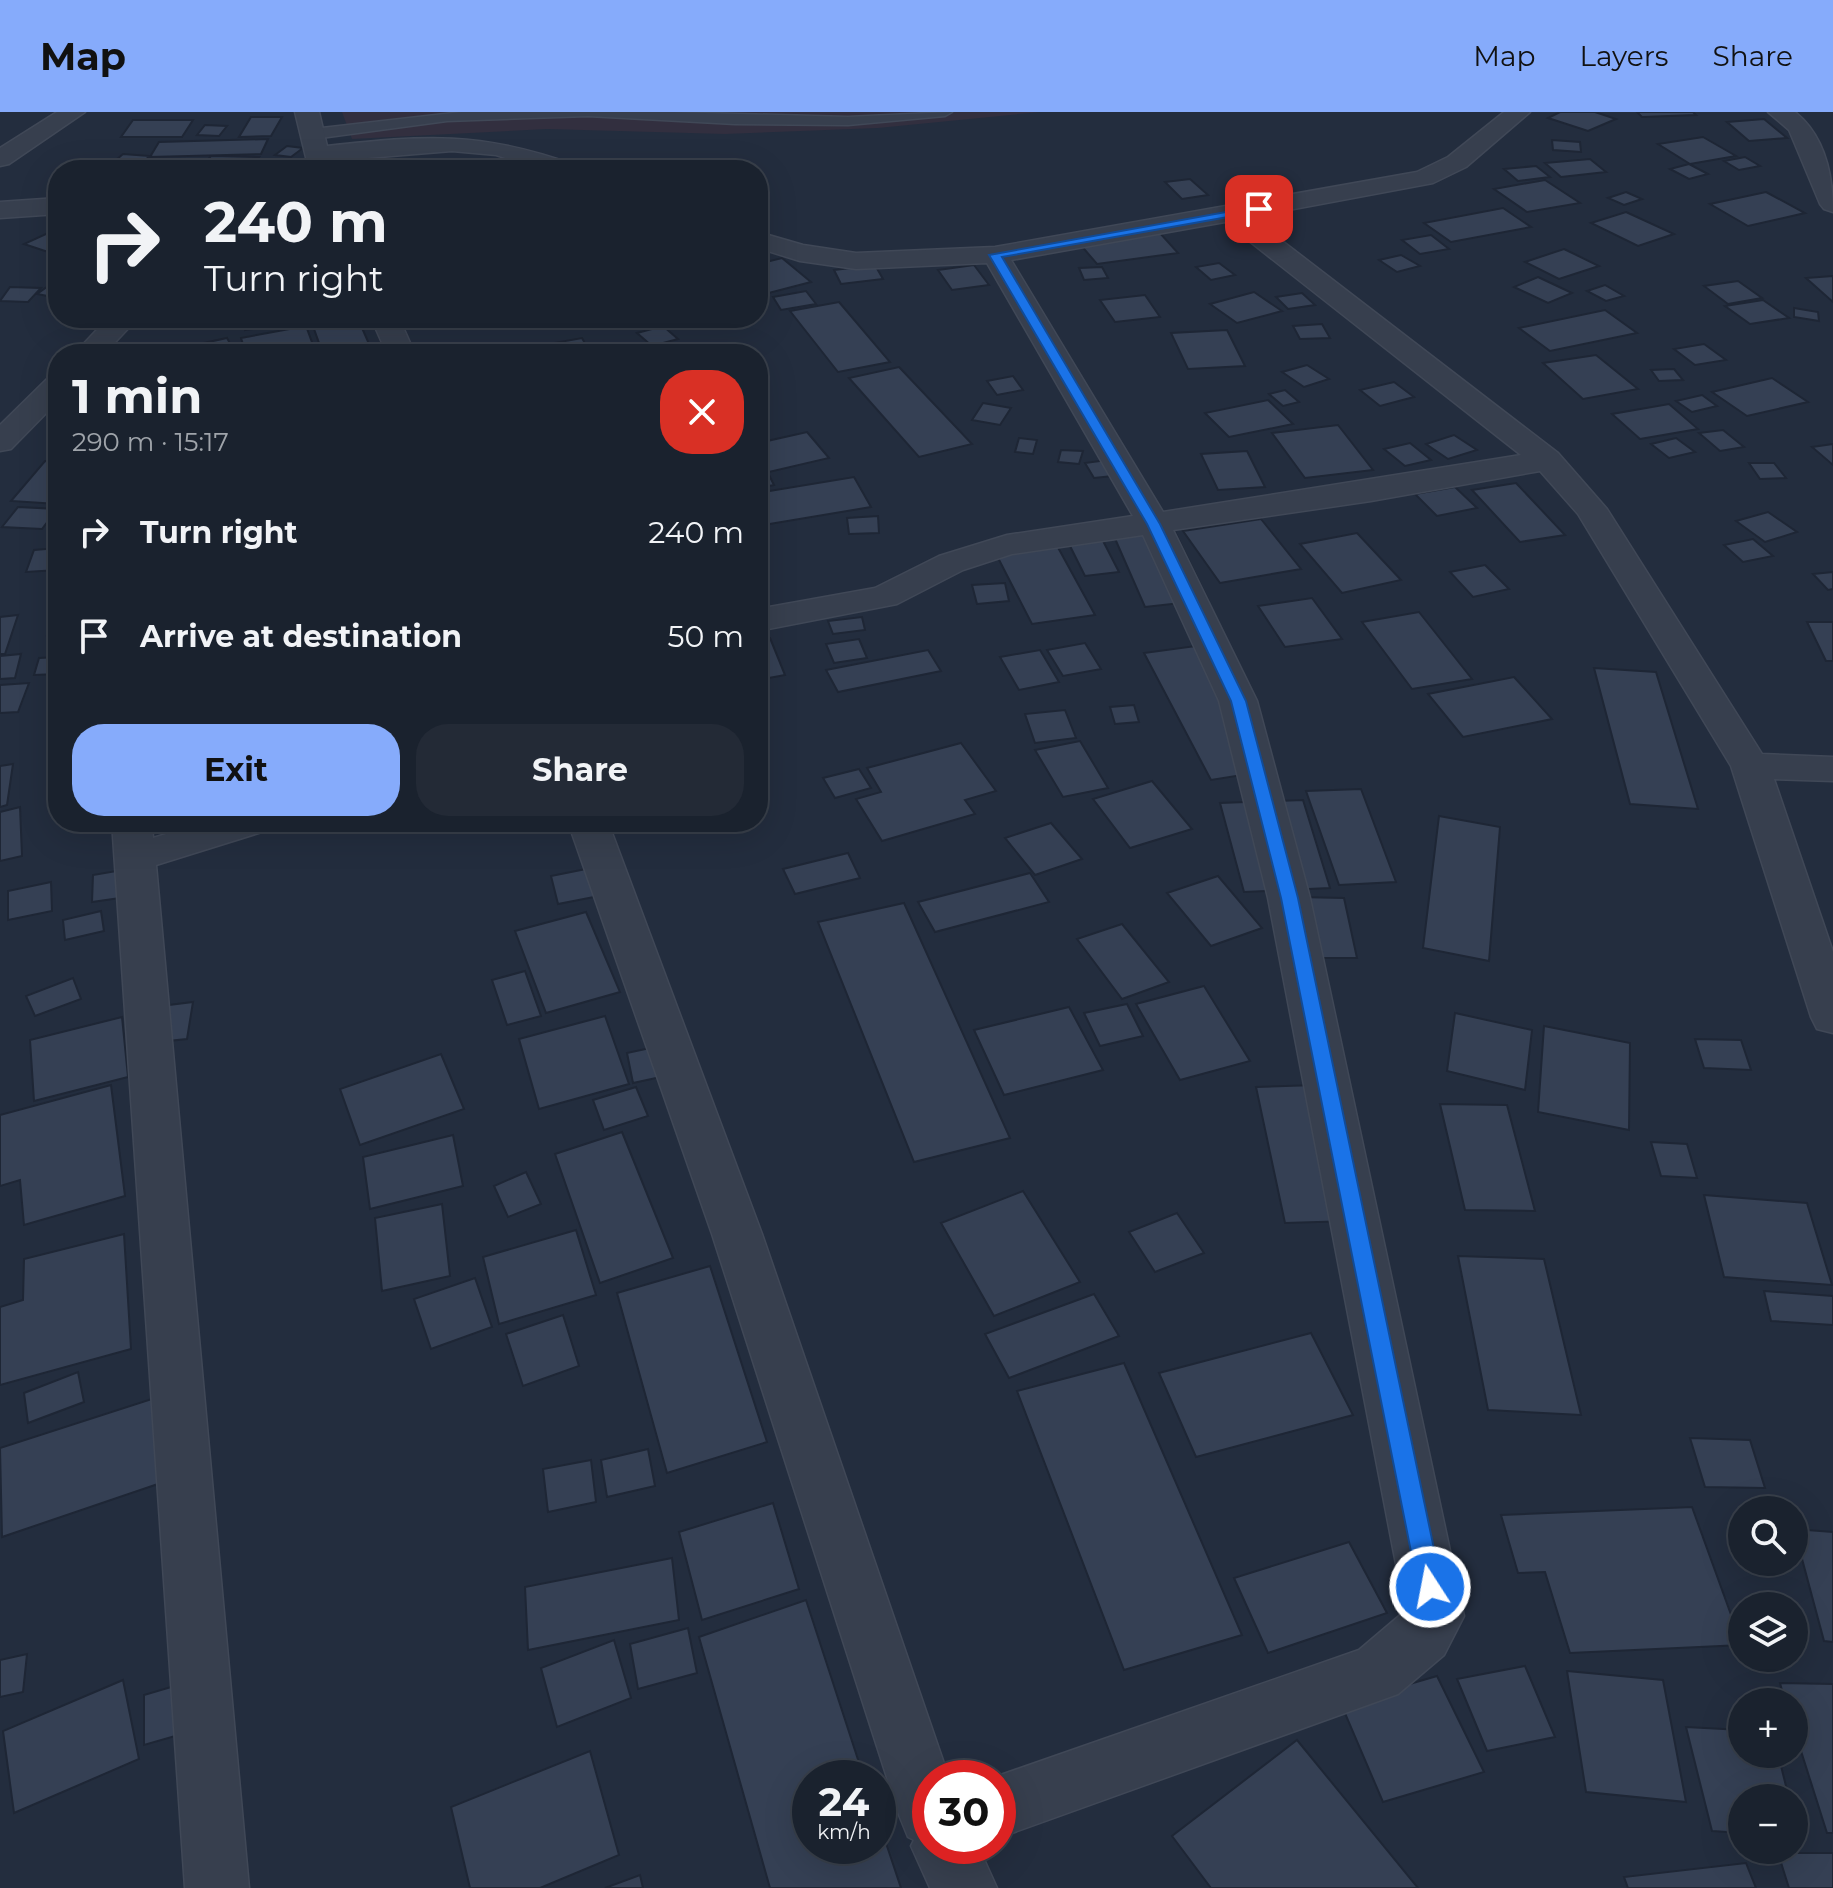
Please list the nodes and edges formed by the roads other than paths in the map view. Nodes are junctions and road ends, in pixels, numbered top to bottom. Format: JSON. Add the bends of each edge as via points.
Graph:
{"nodes":[{"id":1,"x":73,"y":112,"type":"edge"},
{"id":2,"x":945,"y":112,"type":"edge"},
{"id":3,"x":1518,"y":112,"type":"edge"},
{"id":4,"x":1780,"y":112,"type":"edge"},
{"id":5,"x":449,"y":115,"type":"edge"},
{"id":6,"x":314,"y":143,"type":"edge"},
{"id":7,"x":0,"y":159,"type":"edge"},
{"id":8,"x":540,"y":160,"type":"edge"},
{"id":9,"x":1833,"y":204,"type":"edge"},
{"id":10,"x":48,"y":207,"type":"edge"},
{"id":11,"x":0,"y":210,"type":"edge"},
{"id":12,"x":1231,"y":214,"type":"junction"},
{"id":13,"x":768,"y":243,"type":"edge"},
{"id":14,"x":995,"y":255,"type":"junction"},
{"id":15,"x":48,"y":394,"type":"edge"},
{"id":16,"x":0,"y":442,"type":"edge"},
{"id":17,"x":1547,"y":460,"type":"junction"},
{"id":18,"x":1154,"y":524,"type":"junction"},
{"id":19,"x":768,"y":618,"type":"edge"},
{"id":20,"x":1750,"y":766,"type":"junction"},
{"id":21,"x":1833,"y":769,"type":"edge"},
{"id":22,"x":185,"y":832,"type":"edge"},
{"id":23,"x":592,"y":832,"type":"edge"},
{"id":24,"x":133,"y":840,"type":"edge"},
{"id":25,"x":1833,"y":1017,"type":"edge"},
{"id":26,"x":912,"y":1761,"type":"edge"},
{"id":27,"x":1016,"y":1801,"type":"edge"},
{"id":28,"x":952,"y":1864,"type":"edge"},
{"id":29,"x":217,"y":1888,"type":"edge"},
{"id":30,"x":965,"y":1888,"type":"edge"}],
"edges":[{"from":1,"to":7,"type":"street"},
{"from":2,"to":5,"type":"lane","via":[[848,121],[588,112]]},
{"from":3,"to":12,"type":"street","via":[[1441,172]]},
{"from":4,"to":9,"type":"street","via":[[1799,127]]},
{"from":5,"to":6,"type":"lane"},
{"from":6,"to":8,"type":"street","via":[[473,145]]},
{"from":10,"to":11,"type":"street"},
{"from":12,"to":14,"type":"street"},
{"from":12,"to":17,"type":"street"},
{"from":13,"to":14,"type":"street","via":[[856,261]]},
{"from":14,"to":18,"type":"street"},
{"from":15,"to":16,"type":"street"},
{"from":17,"to":18,"type":"street"},
{"from":17,"to":20,"type":"street","via":[[1591,509]]},
{"from":18,"to":19,"type":"street","via":[[1007,545],[951,563],[885,597]]},
{"from":18,"to":27,"type":"street","via":[[1238,701],[1282,868],[1435,1616],[1423,1635],[1377,1673]]},
{"from":20,"to":21,"type":"street"},
{"from":20,"to":25,"type":"street"},
{"from":22,"to":24,"type":"street"},
{"from":23,"to":26,"type":"street","via":[[737,1234]]},
{"from":24,"to":29,"type":"street"},
{"from":28,"to":30,"type":"street"}]}
